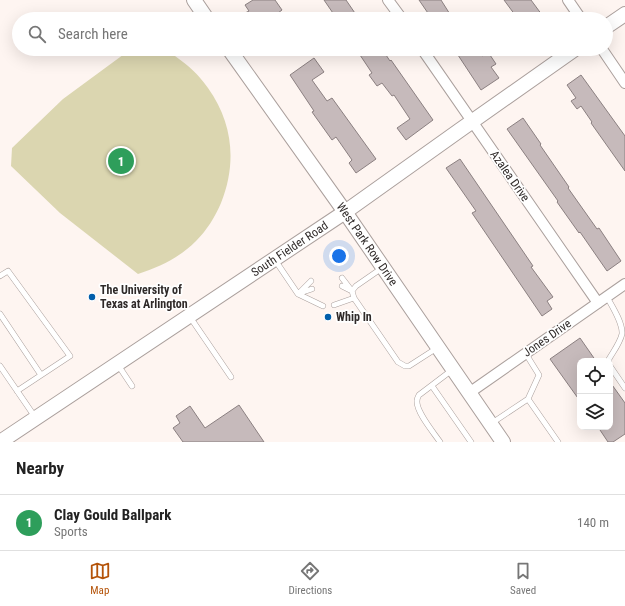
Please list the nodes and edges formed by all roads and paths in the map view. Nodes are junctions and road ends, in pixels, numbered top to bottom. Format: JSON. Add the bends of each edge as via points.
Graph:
{"nodes":[{"id":1,"x":194,"y":0,"type":"edge"},
{"id":2,"x":388,"y":0,"type":"edge"},
{"id":3,"x":568,"y":0,"type":"edge"},
{"id":4,"x":202,"y":12,"type":"edge"},
{"id":5,"x":397,"y":12,"type":"edge"},
{"id":6,"x":576,"y":12,"type":"edge"},
{"id":7,"x":625,"y":14,"type":"edge"},
{"id":8,"x":613,"y":22,"type":"edge"},
{"id":9,"x":234,"y":56,"type":"edge"},
{"id":10,"x":427,"y":56,"type":"edge"},
{"id":11,"x":565,"y":56,"type":"edge"},
{"id":12,"x":607,"y":56,"type":"edge"},
{"id":13,"x":625,"y":83,"type":"edge"},
{"id":14,"x":473,"y":121,"type":"junction"},
{"id":15,"x":345,"y":212,"type":"junction"},
{"id":16,"x":275,"y":259,"type":"junction"},
{"id":17,"x":383,"y":268,"type":"junction"},
{"id":18,"x":0,"y":276,"type":"edge"},
{"id":19,"x":342,"y":278,"type":"dead end"},
{"id":20,"x":311,"y":281,"type":"dead end"},
{"id":21,"x":625,"y":284,"type":"edge"},
{"id":22,"x":342,"y":286,"type":"dead end"},
{"id":23,"x":312,"y":289,"type":"dead end"},
{"id":24,"x":352,"y":291,"type":"junction"},
{"id":25,"x":343,"y":293,"type":"dead end"},
{"id":26,"x":298,"y":294,"type":"junction"},
{"id":27,"x":312,"y":296,"type":"dead end"},
{"id":28,"x":607,"y":297,"type":"junction"},
{"id":29,"x":354,"y":298,"type":"junction"},
{"id":30,"x":598,"y":303,"type":"junction"},
{"id":31,"x":334,"y":305,"type":"dead end"},
{"id":32,"x":323,"y":306,"type":"dead end"},
{"id":33,"x":0,"y":314,"type":"edge"},
{"id":34,"x":189,"y":316,"type":"junction"},
{"id":35,"x":438,"y":347,"type":"junction"},
{"id":36,"x":526,"y":354,"type":"junction"},
{"id":37,"x":610,"y":358,"type":"edge"},
{"id":38,"x":117,"y":364,"type":"junction"},
{"id":39,"x":0,"y":366,"type":"edge"},
{"id":40,"x":453,"y":370,"type":"junction"},
{"id":41,"x":613,"y":370,"type":"edge"},
{"id":42,"x":41,"y":375,"type":"junction"},
{"id":43,"x":231,"y":377,"type":"dead end"},
{"id":44,"x":132,"y":386,"type":"dead end"},
{"id":45,"x":432,"y":386,"type":"junction"},
{"id":46,"x":625,"y":388,"type":"edge"},
{"id":47,"x":17,"y":391,"type":"junction"},
{"id":48,"x":469,"y":393,"type":"junction"},
{"id":49,"x":528,"y":399,"type":"junction"},
{"id":50,"x":36,"y":418,"type":"junction"},
{"id":51,"x":491,"y":424,"type":"junction"},
{"id":52,"x":0,"y":442,"type":"edge"},
{"id":53,"x":440,"y":442,"type":"edge"},
{"id":54,"x":471,"y":442,"type":"edge"},
{"id":55,"x":503,"y":442,"type":"edge"},
{"id":56,"x":558,"y":442,"type":"edge"}],
"edges":[{"from":1,"to":4,"type":"main road"},
{"from":2,"to":5,"type":"street"},
{"from":3,"to":6,"type":"street"},
{"from":7,"to":8,"type":"main road"},
{"from":9,"to":15,"type":"main road","name":"West Park Row Drive"},
{"from":10,"to":14,"type":"street","name":"Azalea Drive"},
{"from":11,"to":14,"type":"main road","name":"South Fielder Road"},
{"from":12,"to":13,"type":"street"},
{"from":14,"to":15,"type":"main road","name":"South Fielder Road"},
{"from":14,"to":30,"type":"street","name":"Azalea Drive"},
{"from":15,"to":16,"type":"main road","name":"South Fielder Road"},
{"from":15,"to":17,"type":"main road","name":"West Park Row Drive"},
{"from":16,"to":26,"type":"lane"},
{"from":16,"to":34,"type":"main road","name":"South Fielder Road"},
{"from":17,"to":24,"type":"lane"},
{"from":17,"to":35,"type":"main road","name":"West Park Row Drive"},
{"from":18,"to":42,"type":"lane","via":[[8,270],[70,356]]},
{"from":19,"to":24,"type":"lane"},
{"from":20,"to":26,"type":"lane"},
{"from":21,"to":28,"type":"street","name":"Jones Drive"},
{"from":22,"to":24,"type":"lane"},
{"from":23,"to":26,"type":"lane"},
{"from":24,"to":25,"type":"lane"},
{"from":24,"to":29,"type":"lane"},
{"from":26,"to":27,"type":"lane"},
{"from":26,"to":32,"type":"lane"},
{"from":28,"to":30,"type":"street","name":"Jones Drive"},
{"from":28,"to":37,"type":"lane","via":[[620,323],[622,334]]},
{"from":29,"to":31,"type":"lane"},
{"from":29,"to":35,"type":"lane","via":[[398,362],[409,366]]},
{"from":30,"to":36,"type":"street","name":"Jones Drive"},
{"from":33,"to":42,"type":"lane"},
{"from":34,"to":38,"type":"main road","name":"South Fielder Road"},
{"from":34,"to":43,"type":"lane"},
{"from":35,"to":40,"type":"main road","name":"West Park Row Drive"},
{"from":36,"to":48,"type":"street","name":"Jones Drive"},
{"from":36,"to":49,"type":"lane","via":[[539,375]]},
{"from":38,"to":44,"type":"lane"},
{"from":38,"to":50,"type":"main road","name":"South Fielder Road"},
{"from":39,"to":47,"type":"lane"},
{"from":40,"to":45,"type":"lane"},
{"from":40,"to":48,"type":"main road","name":"West Park Row Drive"},
{"from":41,"to":46,"type":"lane"},
{"from":42,"to":47,"type":"lane"},
{"from":45,"to":53,"type":"lane","via":[[419,395],[417,405]]},
{"from":45,"to":54,"type":"lane"},
{"from":47,"to":50,"type":"lane"},
{"from":48,"to":51,"type":"main road","name":"West Park Row Drive"},
{"from":49,"to":51,"type":"lane"},
{"from":49,"to":56,"type":"lane"},
{"from":50,"to":52,"type":"main road","name":"South Fielder Road"},
{"from":51,"to":55,"type":"main road","name":"West Park Row Drive"}]}
